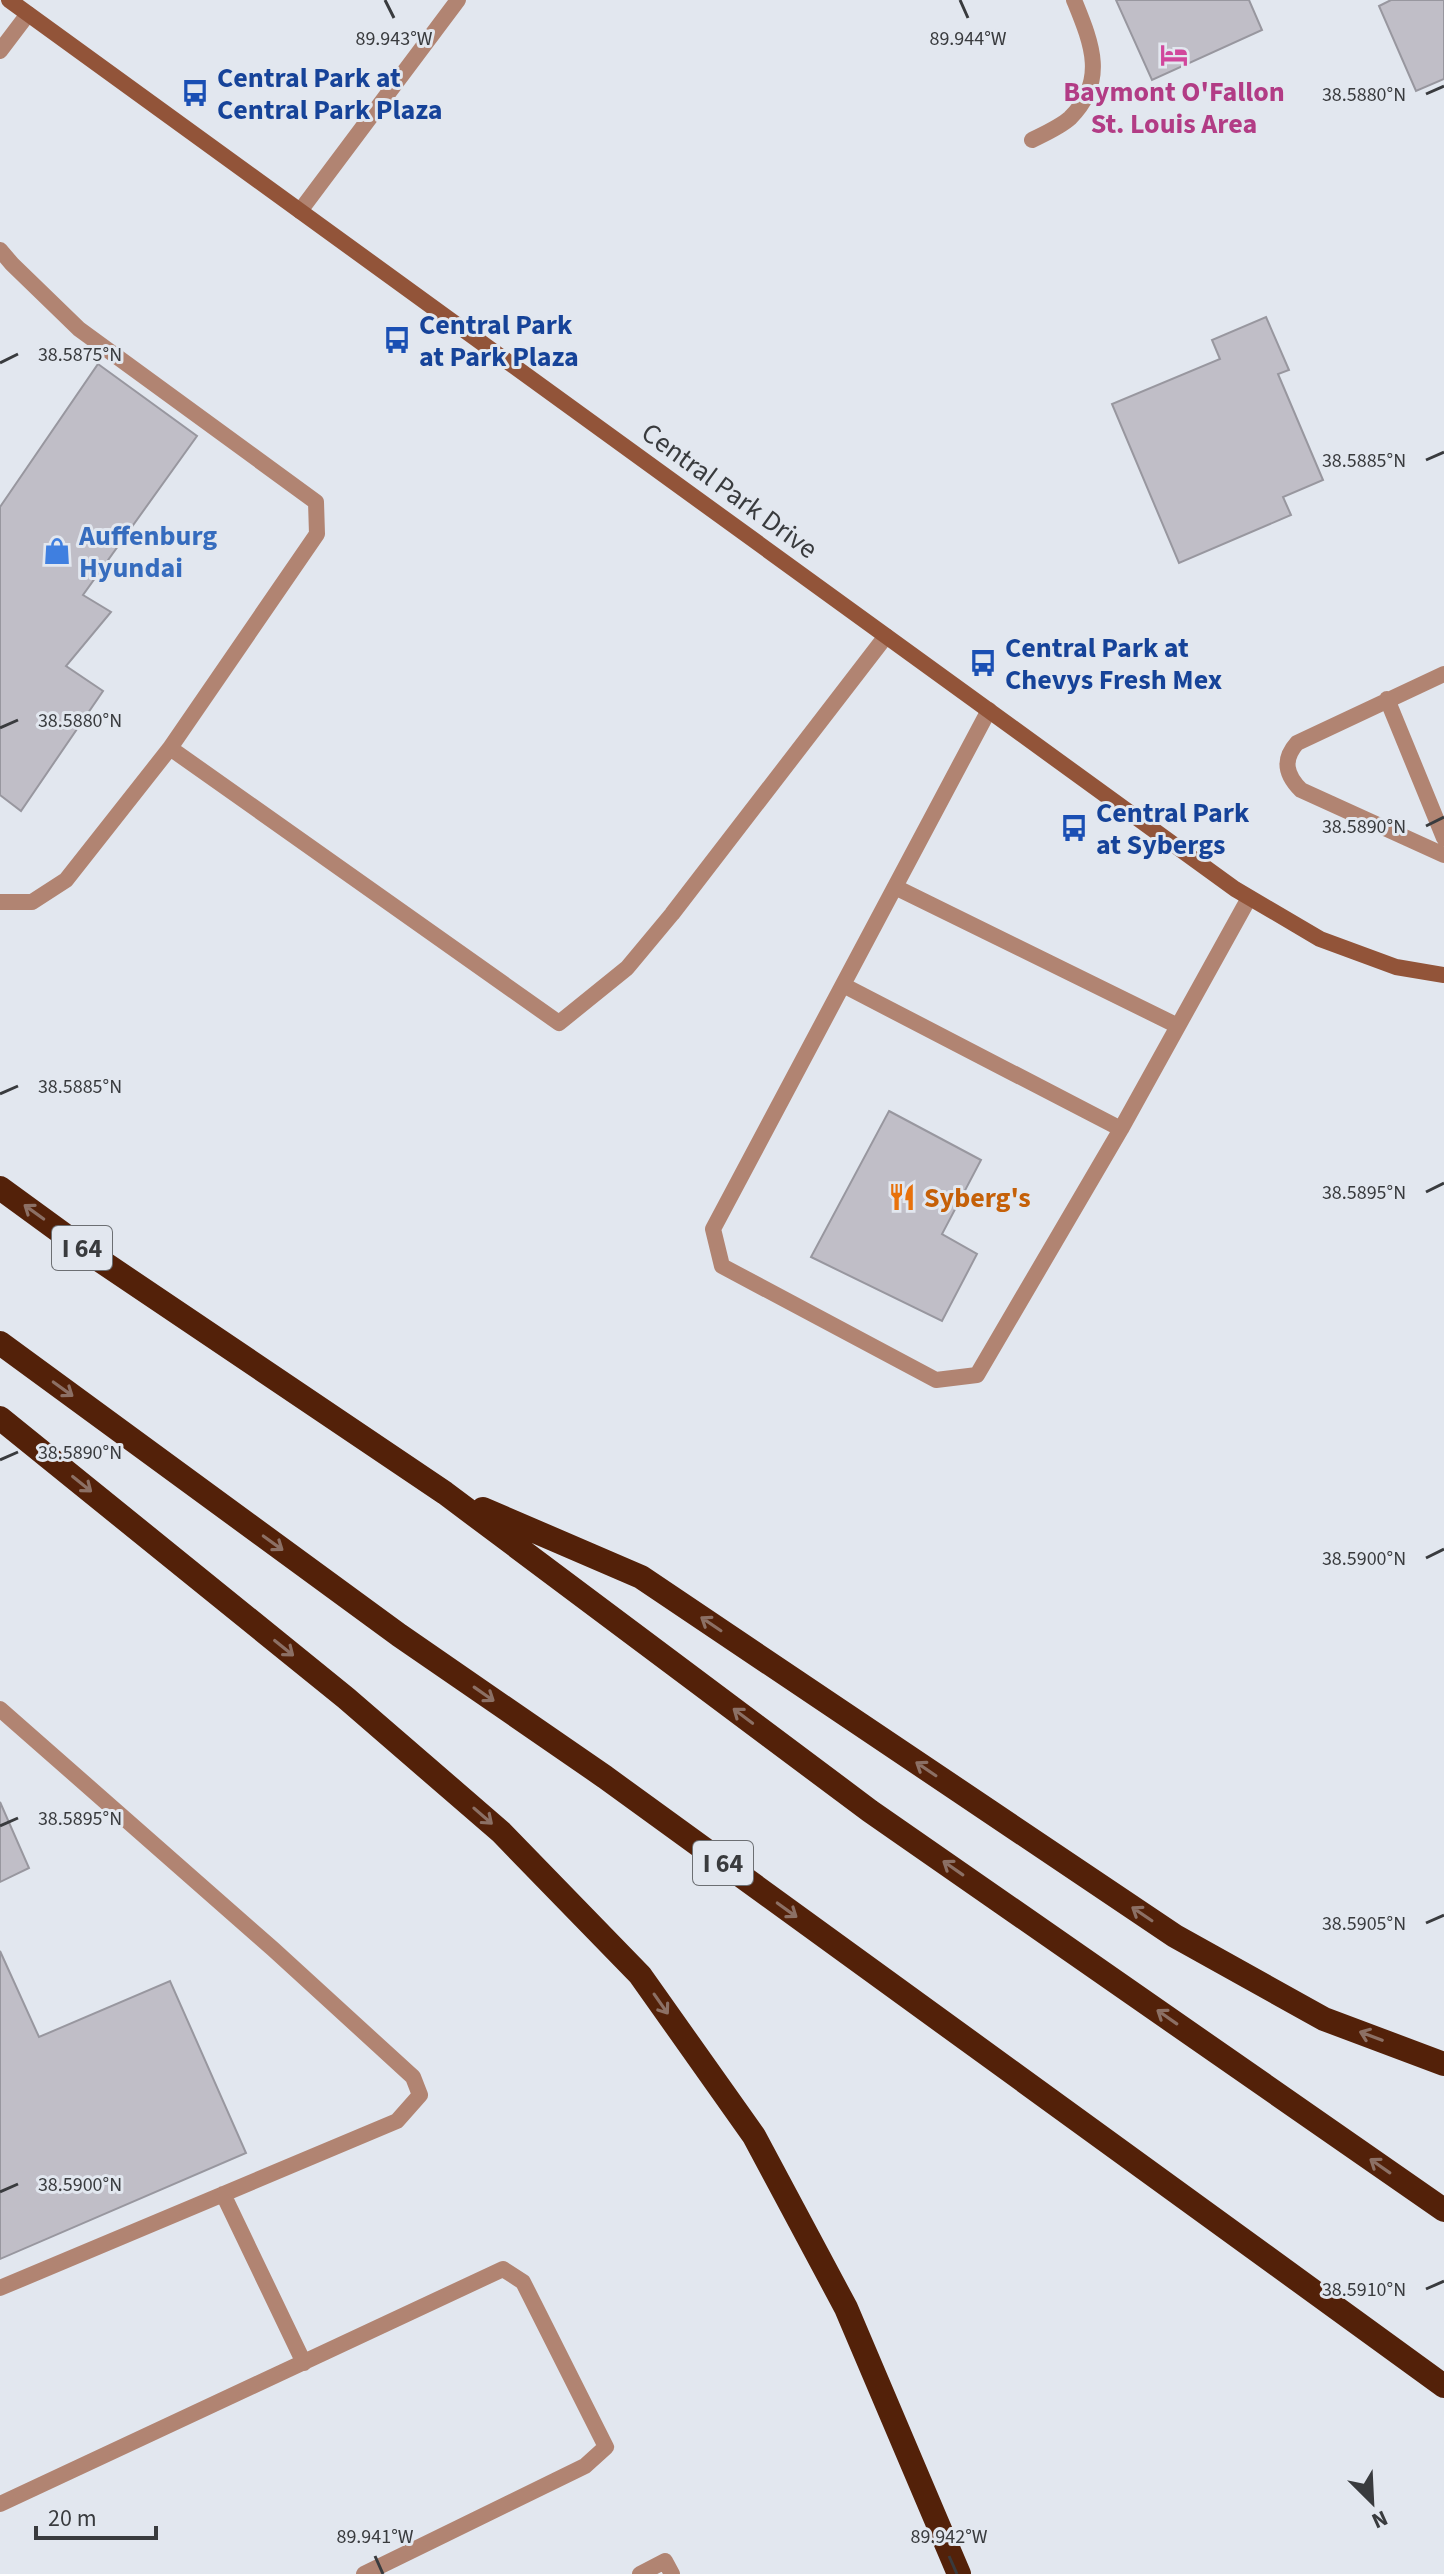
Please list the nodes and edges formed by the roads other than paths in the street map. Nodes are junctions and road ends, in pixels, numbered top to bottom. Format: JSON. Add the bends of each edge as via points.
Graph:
{"nodes":[{"id":1,"x":9,"y":0,"type":"edge"},
{"id":2,"x":458,"y":0,"type":"edge"},
{"id":3,"x":1074,"y":0,"type":"edge"},
{"id":4,"x":28,"y":14,"type":"junction"},
{"id":5,"x":0,"y":51,"type":"edge"},
{"id":6,"x":1032,"y":140,"type":"dead end"},
{"id":7,"x":300,"y":211,"type":"junction"},
{"id":8,"x":0,"y":250,"type":"edge"},
{"id":9,"x":12,"y":264,"type":"junction"},
{"id":10,"x":0,"y":280,"type":"edge"},
{"id":11,"x":886,"y":636,"type":"junction"},
{"id":12,"x":1444,"y":674,"type":"edge"},
{"id":13,"x":1387,"y":699,"type":"junction"},
{"id":14,"x":989,"y":710,"type":"junction"},
{"id":15,"x":170,"y":748,"type":"junction"},
{"id":16,"x":1444,"y":838,"type":"edge"},
{"id":17,"x":1444,"y":855,"type":"edge"},
{"id":18,"x":895,"y":887,"type":"junction"},
{"id":19,"x":1249,"y":898,"type":"junction"},
{"id":20,"x":0,"y":902,"type":"edge"},
{"id":21,"x":1444,"y":975,"type":"edge"},
{"id":22,"x":843,"y":985,"type":"junction"},
{"id":23,"x":1178,"y":1026,"type":"junction"},
{"id":24,"x":1121,"y":1129,"type":"junction"},
{"id":25,"x":0,"y":1188,"type":"edge"},
{"id":26,"x":0,"y":1343,"type":"edge"},
{"id":27,"x":0,"y":1418,"type":"edge"},
{"id":28,"x":445,"y":1493,"type":"junction"},
{"id":29,"x":0,"y":1709,"type":"edge"},
{"id":30,"x":1444,"y":2064,"type":"edge"},
{"id":31,"x":223,"y":2194,"type":"junction"},
{"id":32,"x":1444,"y":2210,"type":"edge"},
{"id":33,"x":0,"y":2288,"type":"edge"},
{"id":34,"x":304,"y":2363,"type":"junction"},
{"id":35,"x":1444,"y":2386,"type":"edge"},
{"id":36,"x":0,"y":2504,"type":"edge"},
{"id":37,"x":364,"y":2574,"type":"edge"},
{"id":38,"x":640,"y":2574,"type":"edge"},
{"id":39,"x":672,"y":2574,"type":"edge"},
{"id":40,"x":959,"y":2574,"type":"edge"}],
"edges":[{"from":1,"to":4,"type":"street","name":"Central Park Drive"},
{"from":2,"to":7,"type":"street"},
{"from":3,"to":6,"type":"street","via":[[1094,55],[1093,78],[1069,119]]},
{"from":4,"to":5,"type":"street"},
{"from":4,"to":7,"type":"street","name":"Central Park Drive"},
{"from":7,"to":11,"type":"street","name":"Central Park Drive"},
{"from":8,"to":9,"type":"street"},
{"from":9,"to":10,"type":"street"},
{"from":9,"to":15,"type":"street","via":[[79,329],[316,502],[317,534]]},
{"from":11,"to":14,"type":"street","name":"Central Park Drive"},
{"from":11,"to":15,"type":"street","via":[[627,968],[559,1023]]},
{"from":12,"to":13,"type":"street"},
{"from":13,"to":16,"type":"street"},
{"from":13,"to":17,"type":"street","via":[[1297,743],[1288,760],[1290,779],[1301,790]]},
{"from":14,"to":18,"type":"street"},
{"from":14,"to":19,"type":"street","name":"Central Park Drive"},
{"from":15,"to":20,"type":"street","via":[[66,880],[32,902]]},
{"from":18,"to":22,"type":"street"},
{"from":18,"to":23,"type":"street"},
{"from":19,"to":21,"type":"street","name":"Central Park Drive","via":[[1320,939],[1396,967]]},
{"from":19,"to":23,"type":"street"},
{"from":22,"to":24,"type":"street"},
{"from":22,"to":24,"type":"street","via":[[713,1229],[722,1266],[936,1380],[977,1375]]},
{"from":23,"to":24,"type":"street"},
{"from":28,"to":25,"type":"highway","number":"I 64","one_way":true},
{"from":26,"to":35,"type":"highway","number":"I 64","one_way":true},
{"from":27,"to":40,"type":"highway","one_way":true,"via":[[346,1698],[489,1822],[640,1975],[754,2136],[846,2308]]},
{"from":30,"to":28,"type":"highway","one_way":true,"via":[[1324,2019],[1175,1936],[641,1577]]},
{"from":32,"to":28,"type":"highway","number":"I 64","one_way":true,"via":[[870,1811]]},
{"from":29,"to":31,"type":"street","via":[[413,2077],[420,2095],[397,2121]]},
{"from":31,"to":33,"type":"street"},
{"from":31,"to":34,"type":"street"},
{"from":34,"to":36,"type":"street"},
{"from":34,"to":37,"type":"street","via":[[503,2269],[523,2282],[606,2447],[585,2466]]},
{"from":38,"to":39,"type":"street","via":[[665,2561]]}]}
